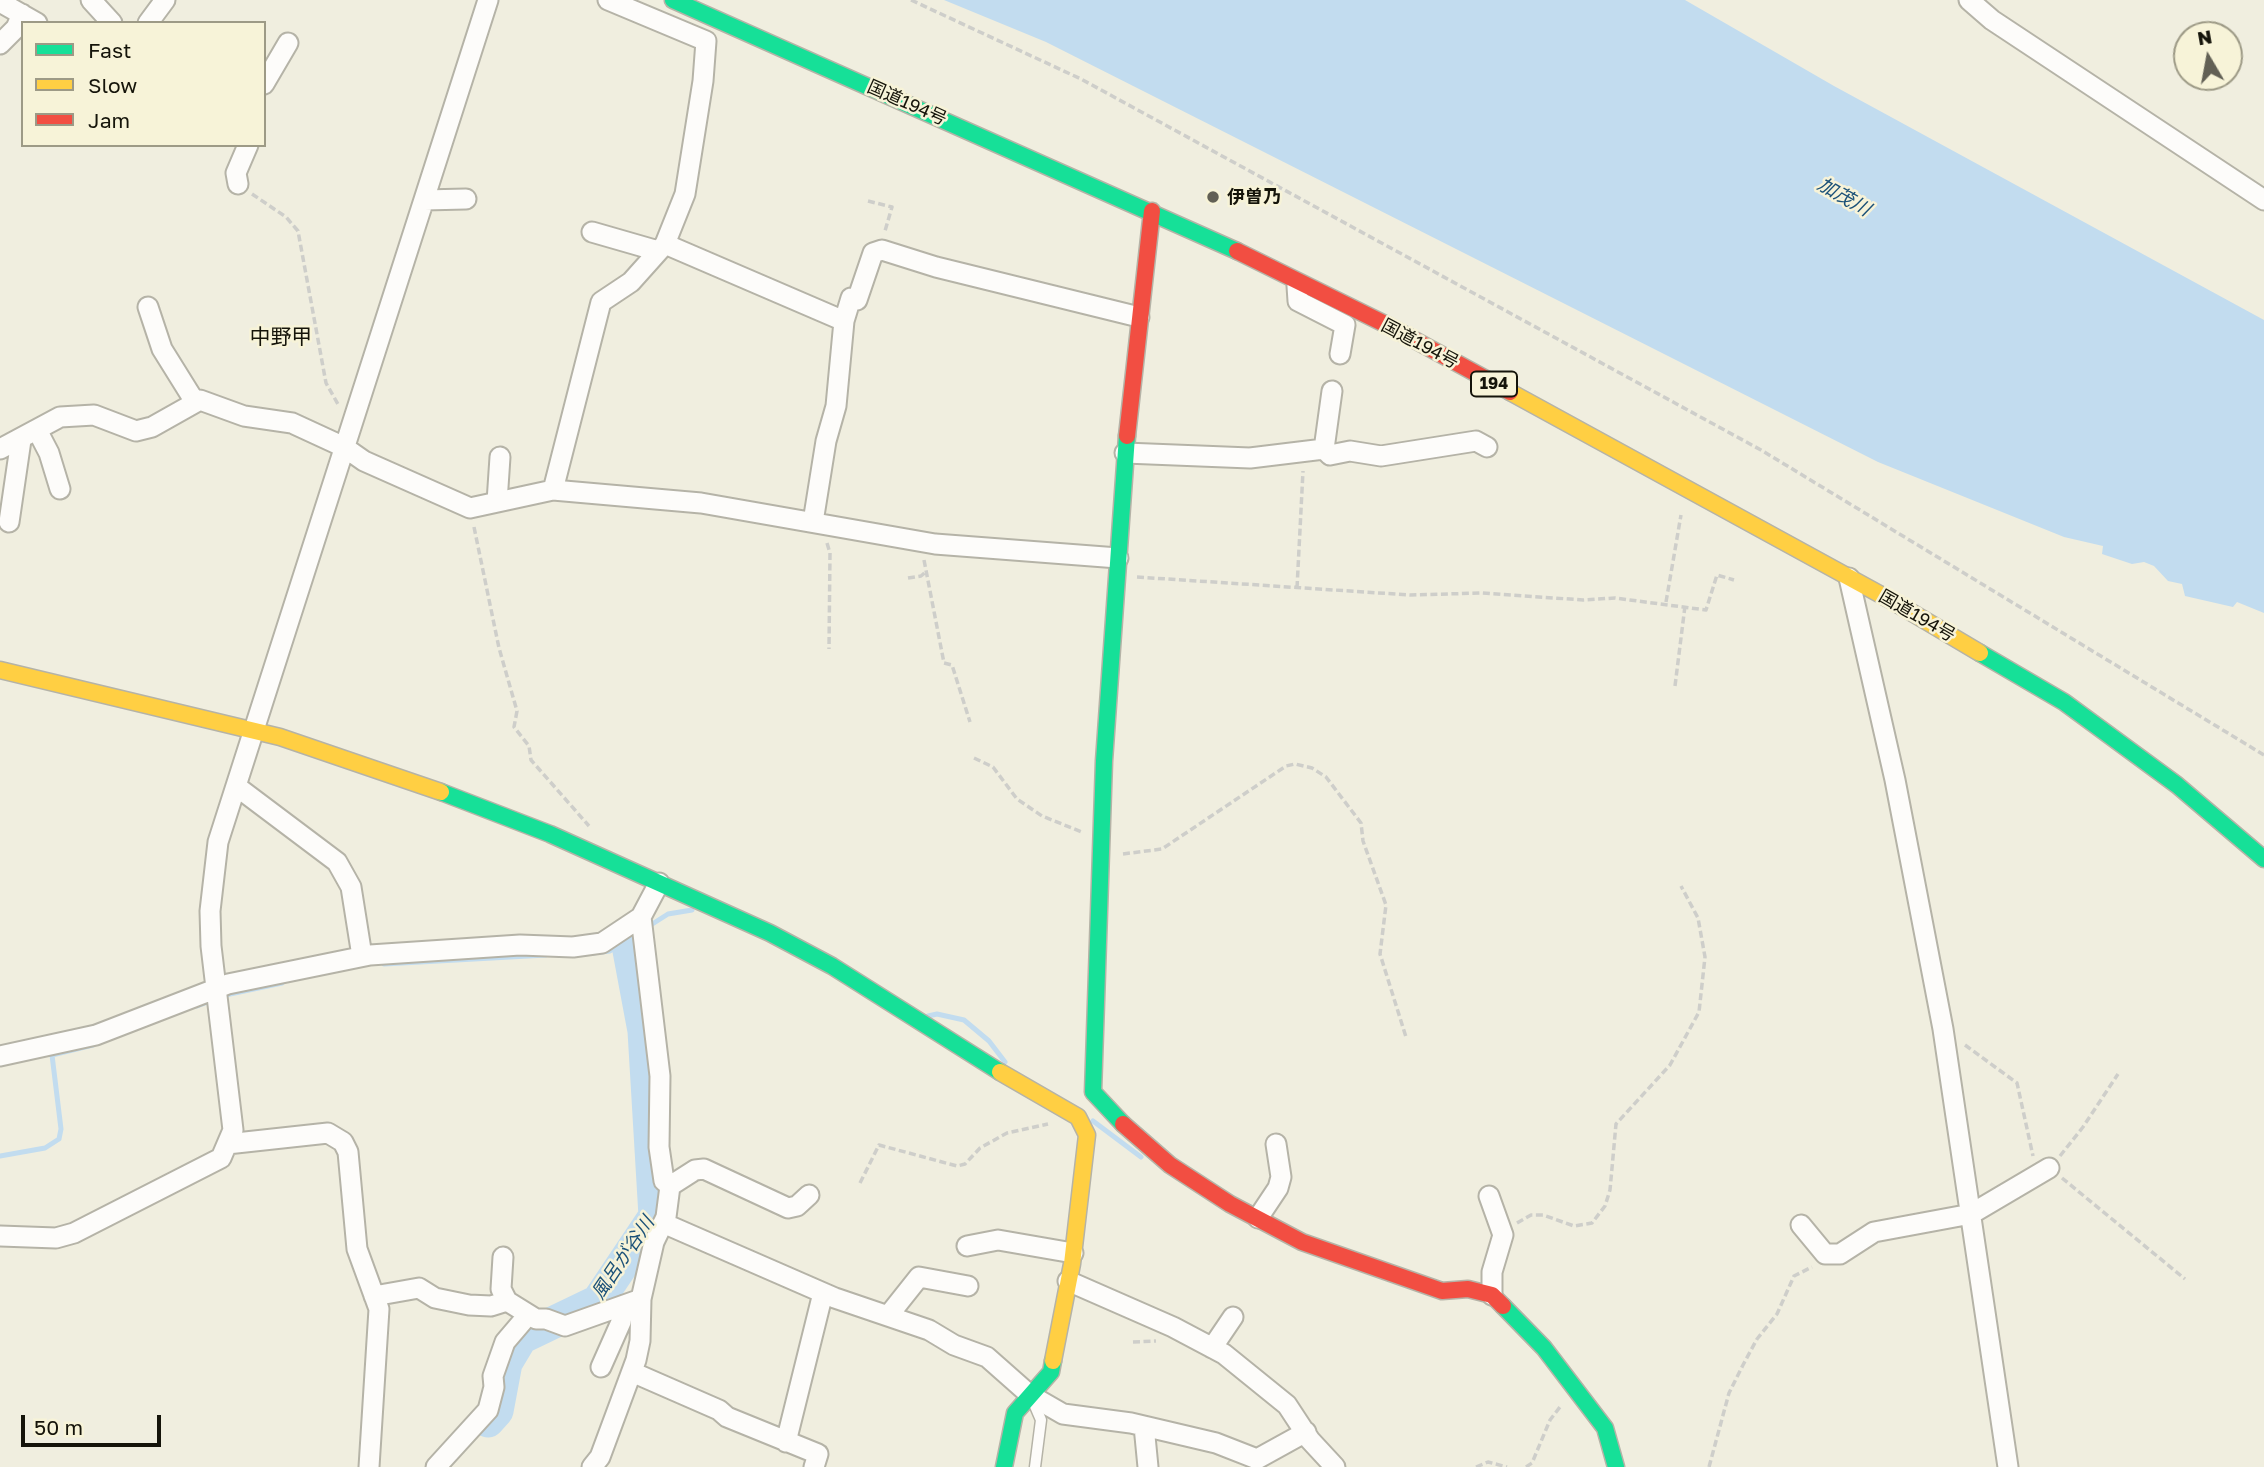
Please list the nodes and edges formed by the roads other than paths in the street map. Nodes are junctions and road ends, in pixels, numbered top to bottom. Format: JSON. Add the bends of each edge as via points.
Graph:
{"nodes":[{"id":1,"x":91,"y":0,"type":"edge"},
{"id":2,"x":165,"y":0,"type":"edge"},
{"id":3,"x":488,"y":0,"type":"edge"},
{"id":4,"x":608,"y":0,"type":"edge"},
{"id":5,"x":673,"y":0,"type":"edge"},
{"id":6,"x":1969,"y":0,"type":"edge"},
{"id":7,"x":0,"y":2,"type":"edge"},
{"id":8,"x":29,"y":19,"type":"edge"},
{"id":9,"x":110,"y":21,"type":"edge"},
{"id":10,"x":149,"y":21,"type":"edge"},
{"id":11,"x":21,"y":24,"type":"edge"},
{"id":12,"x":288,"y":43,"type":"dead end"},
{"id":13,"x":0,"y":44,"type":"edge"},
{"id":14,"x":266,"y":81,"type":"edge"},
{"id":15,"x":247,"y":147,"type":"edge"},
{"id":16,"x":238,"y":184,"type":"road end"},
{"id":17,"x":466,"y":199,"type":"dead end"},
{"id":18,"x":424,"y":200,"type":"junction"},
{"id":19,"x":2264,"y":200,"type":"edge"},
{"id":20,"x":1152,"y":211,"type":"junction"},
{"id":21,"x":592,"y":232,"type":"dead end"},
{"id":22,"x":662,"y":247,"type":"junction"},
{"id":23,"x":1296,"y":281,"type":"junction"},
{"id":24,"x":148,"y":307,"type":"dead end"},
{"id":25,"x":1139,"y":317,"type":"junction"},
{"id":26,"x":844,"y":321,"type":"junction"},
{"id":27,"x":1340,"y":354,"type":"dead end"},
{"id":28,"x":1332,"y":391,"type":"dead end"},
{"id":29,"x":195,"y":402,"type":"junction"},
{"id":30,"x":29,"y":435,"type":"junction"},
{"id":31,"x":344,"y":447,"type":"junction"},
{"id":32,"x":1488,"y":447,"type":"dead end"},
{"id":33,"x":0,"y":449,"type":"edge"},
{"id":34,"x":1324,"y":449,"type":"junction"},
{"id":35,"x":1125,"y":453,"type":"junction"},
{"id":36,"x":500,"y":457,"type":"dead end"},
{"id":37,"x":60,"y":489,"type":"dead end"},
{"id":38,"x":553,"y":490,"type":"junction"},
{"id":39,"x":497,"y":502,"type":"junction"},
{"id":40,"x":9,"y":522,"type":"dead end"},
{"id":41,"x":813,"y":523,"type":"junction"},
{"id":42,"x":1118,"y":567,"type":"junction"},
{"id":43,"x":1849,"y":578,"type":"junction"},
{"id":44,"x":0,"y":670,"type":"edge"},
{"id":45,"x":253,"y":730,"type":"junction"},
{"id":46,"x":236,"y":786,"type":"junction"},
{"id":47,"x":2264,"y":859,"type":"edge"},
{"id":48,"x":659,"y":883,"type":"junction"},
{"id":49,"x":642,"y":917,"type":"junction"},
{"id":50,"x":362,"y":956,"type":"junction"},
{"id":51,"x":216,"y":989,"type":"junction"},
{"id":52,"x":0,"y":1056,"type":"edge"},
{"id":53,"x":1098,"y":1102,"type":"junction"},
{"id":54,"x":1079,"y":1116,"type":"junction"},
{"id":55,"x":227,"y":1144,"type":"junction"},
{"id":56,"x":1276,"y":1144,"type":"dead end"},
{"id":57,"x":2043,"y":1172,"type":"road end"},
{"id":58,"x":670,"y":1186,"type":"junction"},
{"id":59,"x":809,"y":1195,"type":"dead end"},
{"id":60,"x":1489,"y":1196,"type":"dead end"},
{"id":61,"x":1971,"y":1214,"type":"junction"},
{"id":62,"x":1258,"y":1218,"type":"junction"},
{"id":63,"x":663,"y":1223,"type":"junction"},
{"id":64,"x":1801,"y":1225,"type":"dead end"},
{"id":65,"x":0,"y":1236,"type":"edge"},
{"id":66,"x":967,"y":1246,"type":"dead end"},
{"id":67,"x":1073,"y":1253,"type":"junction"},
{"id":68,"x":503,"y":1257,"type":"dead end"},
{"id":69,"x":1068,"y":1281,"type":"junction"},
{"id":70,"x":968,"y":1286,"type":"dead end"},
{"id":71,"x":823,"y":1293,"type":"junction"},
{"id":72,"x":1492,"y":1295,"type":"junction"},
{"id":73,"x":374,"y":1296,"type":"junction"},
{"id":74,"x":507,"y":1301,"type":"junction"},
{"id":75,"x":633,"y":1302,"type":"junction"},
{"id":76,"x":528,"y":1315,"type":"junction"},
{"id":77,"x":888,"y":1316,"type":"junction"},
{"id":78,"x":1233,"y":1317,"type":"dead end"},
{"id":79,"x":1212,"y":1348,"type":"junction"},
{"id":80,"x":601,"y":1367,"type":"dead end"},
{"id":81,"x":632,"y":1371,"type":"junction"},
{"id":82,"x":1030,"y":1395,"type":"junction"},
{"id":83,"x":1144,"y":1426,"type":"junction"},
{"id":84,"x":1306,"y":1432,"type":"junction"},
{"id":85,"x":786,"y":1442,"type":"junction"},
{"id":86,"x":369,"y":1467,"type":"edge"},
{"id":87,"x":436,"y":1467,"type":"edge"},
{"id":88,"x":592,"y":1467,"type":"edge"},
{"id":89,"x":814,"y":1467,"type":"edge"},
{"id":90,"x":1004,"y":1467,"type":"edge"},
{"id":91,"x":1035,"y":1467,"type":"edge"},
{"id":92,"x":1148,"y":1467,"type":"edge"},
{"id":93,"x":1335,"y":1467,"type":"edge"},
{"id":94,"x":1616,"y":1467,"type":"edge"},
{"id":95,"x":2008,"y":1467,"type":"edge"}],
"edges":[{"from":1,"to":9,"type":"street"},
{"from":2,"to":10,"type":"street"},
{"from":3,"to":18,"type":"street"},
{"from":4,"to":22,"type":"street","via":[[706,41],[685,194]]},
{"from":5,"to":20,"type":"main road","name":"国道194号","number":"194"},
{"from":6,"to":19,"type":"street","via":[[1992,20]]},
{"from":7,"to":8,"type":"street"},
{"from":11,"to":13,"type":"street"},
{"from":12,"to":14,"type":"street"},
{"from":15,"to":16,"type":"street","via":[[236,173]]},
{"from":17,"to":18,"type":"street"},
{"from":18,"to":31,"type":"street"},
{"from":20,"to":23,"type":"main road","name":"国道194号","number":"194"},
{"from":20,"to":25,"type":"main road"},
{"from":21,"to":22,"type":"street"},
{"from":22,"to":26,"type":"street"},
{"from":22,"to":38,"type":"street","via":[[631,282],[601,302]]},
{"from":23,"to":27,"type":"street","via":[[1298,300],[1345,325]]},
{"from":23,"to":43,"type":"main road","name":"国道194号","number":"194","via":[[1387,325]]},
{"from":24,"to":29,"type":"street","via":[[162,349]]},
{"from":25,"to":26,"type":"street","via":[[881,250],[873,253],[857,300],[852,298]]},
{"from":25,"to":35,"type":"main road"},
{"from":26,"to":41,"type":"street","via":[[836,406]]},
{"from":28,"to":34,"type":"street"},
{"from":29,"to":30,"type":"street","via":[[152,428],[136,430],[103,417],[78,414],[60,417]]},
{"from":29,"to":31,"type":"street","via":[[284,421]]},
{"from":30,"to":33,"type":"street"},
{"from":30,"to":37,"type":"street","via":[[49,453]]},
{"from":30,"to":40,"type":"street"},
{"from":31,"to":39,"type":"street","via":[[364,461],[470,508]]},
{"from":31,"to":45,"type":"street"},
{"from":32,"to":34,"type":"street","via":[[1476,441],[1381,456],[1330,455]]},
{"from":34,"to":35,"type":"street","via":[[1250,458]]},
{"from":35,"to":42,"type":"main road"},
{"from":36,"to":39,"type":"street"},
{"from":38,"to":39,"type":"street"},
{"from":38,"to":41,"type":"street","via":[[701,503]]},
{"from":41,"to":42,"type":"street"},
{"from":42,"to":53,"type":"main road","via":[[1092,1084]]},
{"from":43,"to":47,"type":"main road","name":"国道194号","number":"194","via":[[2064,702],[2177,785]]},
{"from":43,"to":61,"type":"street","via":[[1895,780],[1943,1030]]},
{"from":44,"to":45,"type":"main road"},
{"from":45,"to":46,"type":"street"},
{"from":45,"to":48,"type":"main road","via":[[408,779],[550,834]]},
{"from":46,"to":50,"type":"street","via":[[337,862],[351,887]]},
{"from":46,"to":51,"type":"street","via":[[212,876],[209,911]]},
{"from":48,"to":49,"type":"street"},
{"from":48,"to":54,"type":"main road","via":[[832,966],[1031,1092]]},
{"from":49,"to":50,"type":"street","via":[[613,938],[589,946],[520,945]]},
{"from":49,"to":58,"type":"street","via":[[660,1076],[660,1147],[664,1181]]},
{"from":50,"to":51,"type":"street"},
{"from":51,"to":52,"type":"street","via":[[96,1035]]},
{"from":51,"to":55,"type":"street","via":[[233,1129]]},
{"from":53,"to":54,"type":"street"},
{"from":53,"to":62,"type":"main road","via":[[1170,1165]]},
{"from":54,"to":67,"type":"main road","via":[[1087,1135]]},
{"from":55,"to":65,"type":"street","via":[[221,1158],[74,1233],[56,1238]]},
{"from":55,"to":73,"type":"street","via":[[328,1133],[343,1142],[348,1152],[357,1249]]},
{"from":56,"to":62,"type":"street","via":[[1281,1177]]},
{"from":57,"to":61,"type":"street"},
{"from":58,"to":59,"type":"street","via":[[704,1169],[788,1208]]},
{"from":58,"to":63,"type":"street"},
{"from":60,"to":72,"type":"street","via":[[1503,1235],[1492,1272]]},
{"from":61,"to":64,"type":"street","via":[[1874,1232],[1830,1256]]},
{"from":61,"to":95,"type":"street"},
{"from":62,"to":72,"type":"main road","via":[[1303,1242],[1443,1291],[1468,1289]]},
{"from":63,"to":71,"type":"street"},
{"from":63,"to":75,"type":"street"},
{"from":66,"to":67,"type":"street","via":[[998,1240]]},
{"from":67,"to":69,"type":"main road"},
{"from":68,"to":74,"type":"street","via":[[501,1289]]},
{"from":69,"to":79,"type":"street"},
{"from":69,"to":82,"type":"main road","via":[[1051,1372]]},
{"from":70,"to":77,"type":"street","via":[[919,1277]]},
{"from":71,"to":77,"type":"street"},
{"from":71,"to":85,"type":"street"},
{"from":72,"to":94,"type":"main road","via":[[1544,1348],[1605,1428]]},
{"from":73,"to":74,"type":"street","via":[[419,1288],[435,1298],[469,1305]]},
{"from":73,"to":86,"type":"street","via":[[379,1309]]},
{"from":74,"to":76,"type":"street"},
{"from":75,"to":76,"type":"street","via":[[565,1326]]},
{"from":75,"to":80,"type":"street"},
{"from":75,"to":81,"type":"street","via":[[640,1341]]},
{"from":76,"to":87,"type":"street","via":[[505,1342],[492,1376],[488,1410]]},
{"from":77,"to":82,"type":"street","via":[[987,1357]]},
{"from":78,"to":79,"type":"street"},
{"from":79,"to":84,"type":"street","via":[[1278,1396]]},
{"from":81,"to":85,"type":"street"},
{"from":81,"to":88,"type":"street","via":[[600,1457]]},
{"from":82,"to":83,"type":"street","via":[[1063,1414]]},
{"from":82,"to":90,"type":"main road","via":[[1015,1413]]},
{"from":82,"to":91,"type":"lane","via":[[1041,1420]]},
{"from":83,"to":84,"type":"street","via":[[1216,1443],[1257,1459]]},
{"from":83,"to":92,"type":"street"},
{"from":84,"to":93,"type":"street"},
{"from":85,"to":89,"type":"street","via":[[818,1454]]}]}
